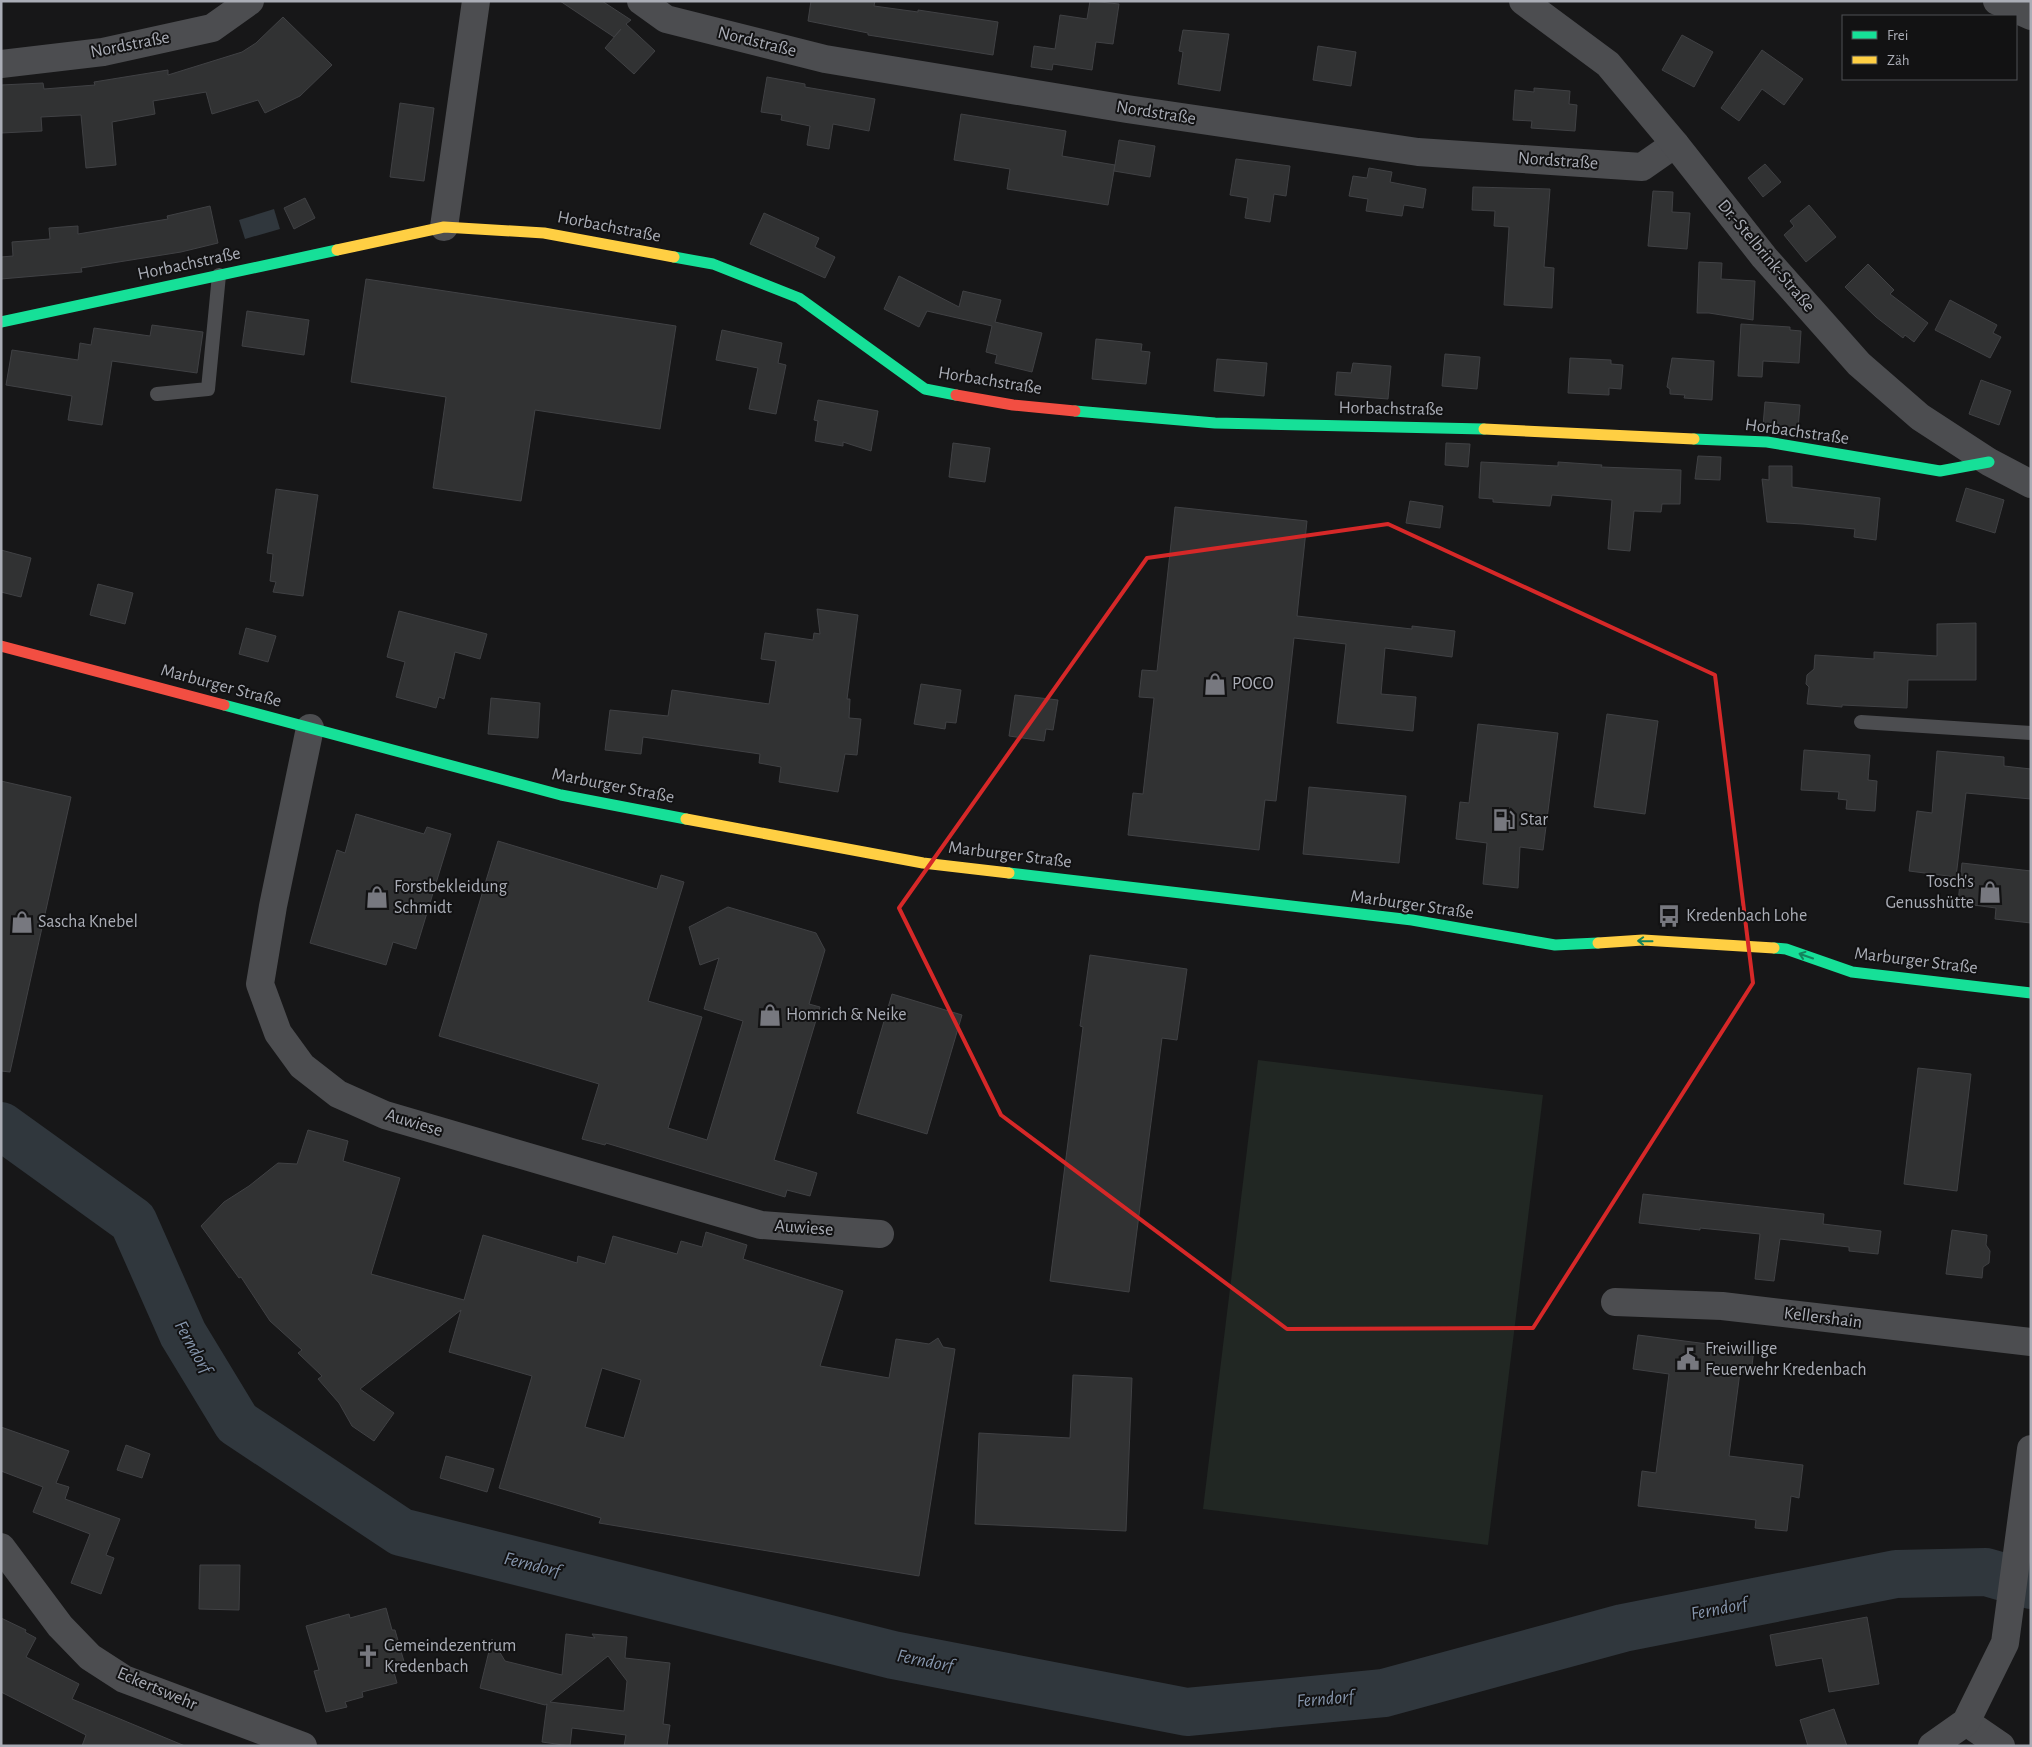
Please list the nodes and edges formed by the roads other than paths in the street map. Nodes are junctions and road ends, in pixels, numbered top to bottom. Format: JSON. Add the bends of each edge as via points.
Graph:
{"nodes":[{"id":1,"x":250,"y":1,"type":"edge"},
{"id":2,"x":476,"y":1,"type":"edge"},
{"id":3,"x":641,"y":1,"type":"edge"},
{"id":4,"x":1524,"y":1,"type":"edge"},
{"id":5,"x":1997,"y":1,"type":"edge"},
{"id":6,"x":2031,"y":16,"type":"edge"},
{"id":7,"x":1,"y":64,"type":"edge"},
{"id":8,"x":1675,"y":144,"type":"junction"},
{"id":9,"x":444,"y":227,"type":"junction"},
{"id":10,"x":219,"y":275,"type":"junction"},
{"id":11,"x":1,"y":322,"type":"edge"},
{"id":12,"x":157,"y":394,"type":"dead end"},
{"id":13,"x":1989,"y":462,"type":"junction"},
{"id":14,"x":2031,"y":484,"type":"edge"},
{"id":15,"x":1,"y":646,"type":"edge"},
{"id":16,"x":1861,"y":722,"type":"dead end"},
{"id":17,"x":310,"y":728,"type":"junction"},
{"id":18,"x":2031,"y":733,"type":"edge"},
{"id":19,"x":2031,"y":993,"type":"edge"},
{"id":20,"x":880,"y":1234,"type":"dead end"},
{"id":21,"x":1615,"y":1302,"type":"dead end"},
{"id":22,"x":2031,"y":1342,"type":"edge"},
{"id":23,"x":2031,"y":1449,"type":"edge"},
{"id":24,"x":2029,"y":1491,"type":"edge"},
{"id":25,"x":1,"y":1548,"type":"edge"},
{"id":26,"x":1966,"y":1722,"type":"junction"},
{"id":27,"x":303,"y":1746,"type":"edge"},
{"id":28,"x":1932,"y":1746,"type":"edge"},
{"id":29,"x":2001,"y":1746,"type":"edge"}],
"edges":[{"from":1,"to":7,"type":"street","name":"Nordstraße","via":[[212,28],[103,52]]},
{"from":2,"to":9,"type":"street"},
{"from":3,"to":8,"type":"street","name":"Nordstraße","via":[[666,19],[825,59],[1127,109],[1418,152],[1642,167]]},
{"from":4,"to":8,"type":"street","name":"Dr.-Stelbrink-Straße","via":[[1608,64]]},
{"from":5,"to":6,"type":"street"},
{"from":8,"to":13,"type":"street","name":"Dr.-Stelbrink-Straße","via":[[1764,257],[1859,364],[1920,417]]},
{"from":9,"to":10,"type":"main road","name":"Horbachstraße"},
{"from":9,"to":13,"type":"main road","name":"Horbachstraße","via":[[544,233],[712,264],[798,298],[925,389],[1013,405],[1216,423],[1471,428],[1766,442],[1940,471]]},
{"from":10,"to":11,"type":"main road","name":"Horbachstraße"},
{"from":10,"to":12,"type":"lane","via":[[208,388]]},
{"from":13,"to":14,"type":"street","name":"Dr.-Stelbrink-Straße"},
{"from":15,"to":17,"type":"main road","name":"Marburger Straße"},
{"from":16,"to":18,"type":"lane"},
{"from":19,"to":17,"type":"main road","name":"Marburger Straße","one_way":true,"via":[[1852,972],[1786,949],[1643,940],[1555,945],[1412,920],[923,863],[561,795]]},
{"from":17,"to":20,"type":"street","name":"Auwiese","via":[[260,984],[278,1034],[302,1066],[338,1094],[385,1115],[761,1225]]},
{"from":21,"to":22,"type":"street","name":"Kellershain","via":[[1722,1306]]},
{"from":23,"to":24,"type":"street"},
{"from":24,"to":26,"type":"street","via":[[2005,1643]]},
{"from":25,"to":27,"type":"street","name":"Eckertswehr","via":[[60,1626],[90,1657],[124,1679]]},
{"from":26,"to":28,"type":"street"},
{"from":26,"to":29,"type":"street"}]}
